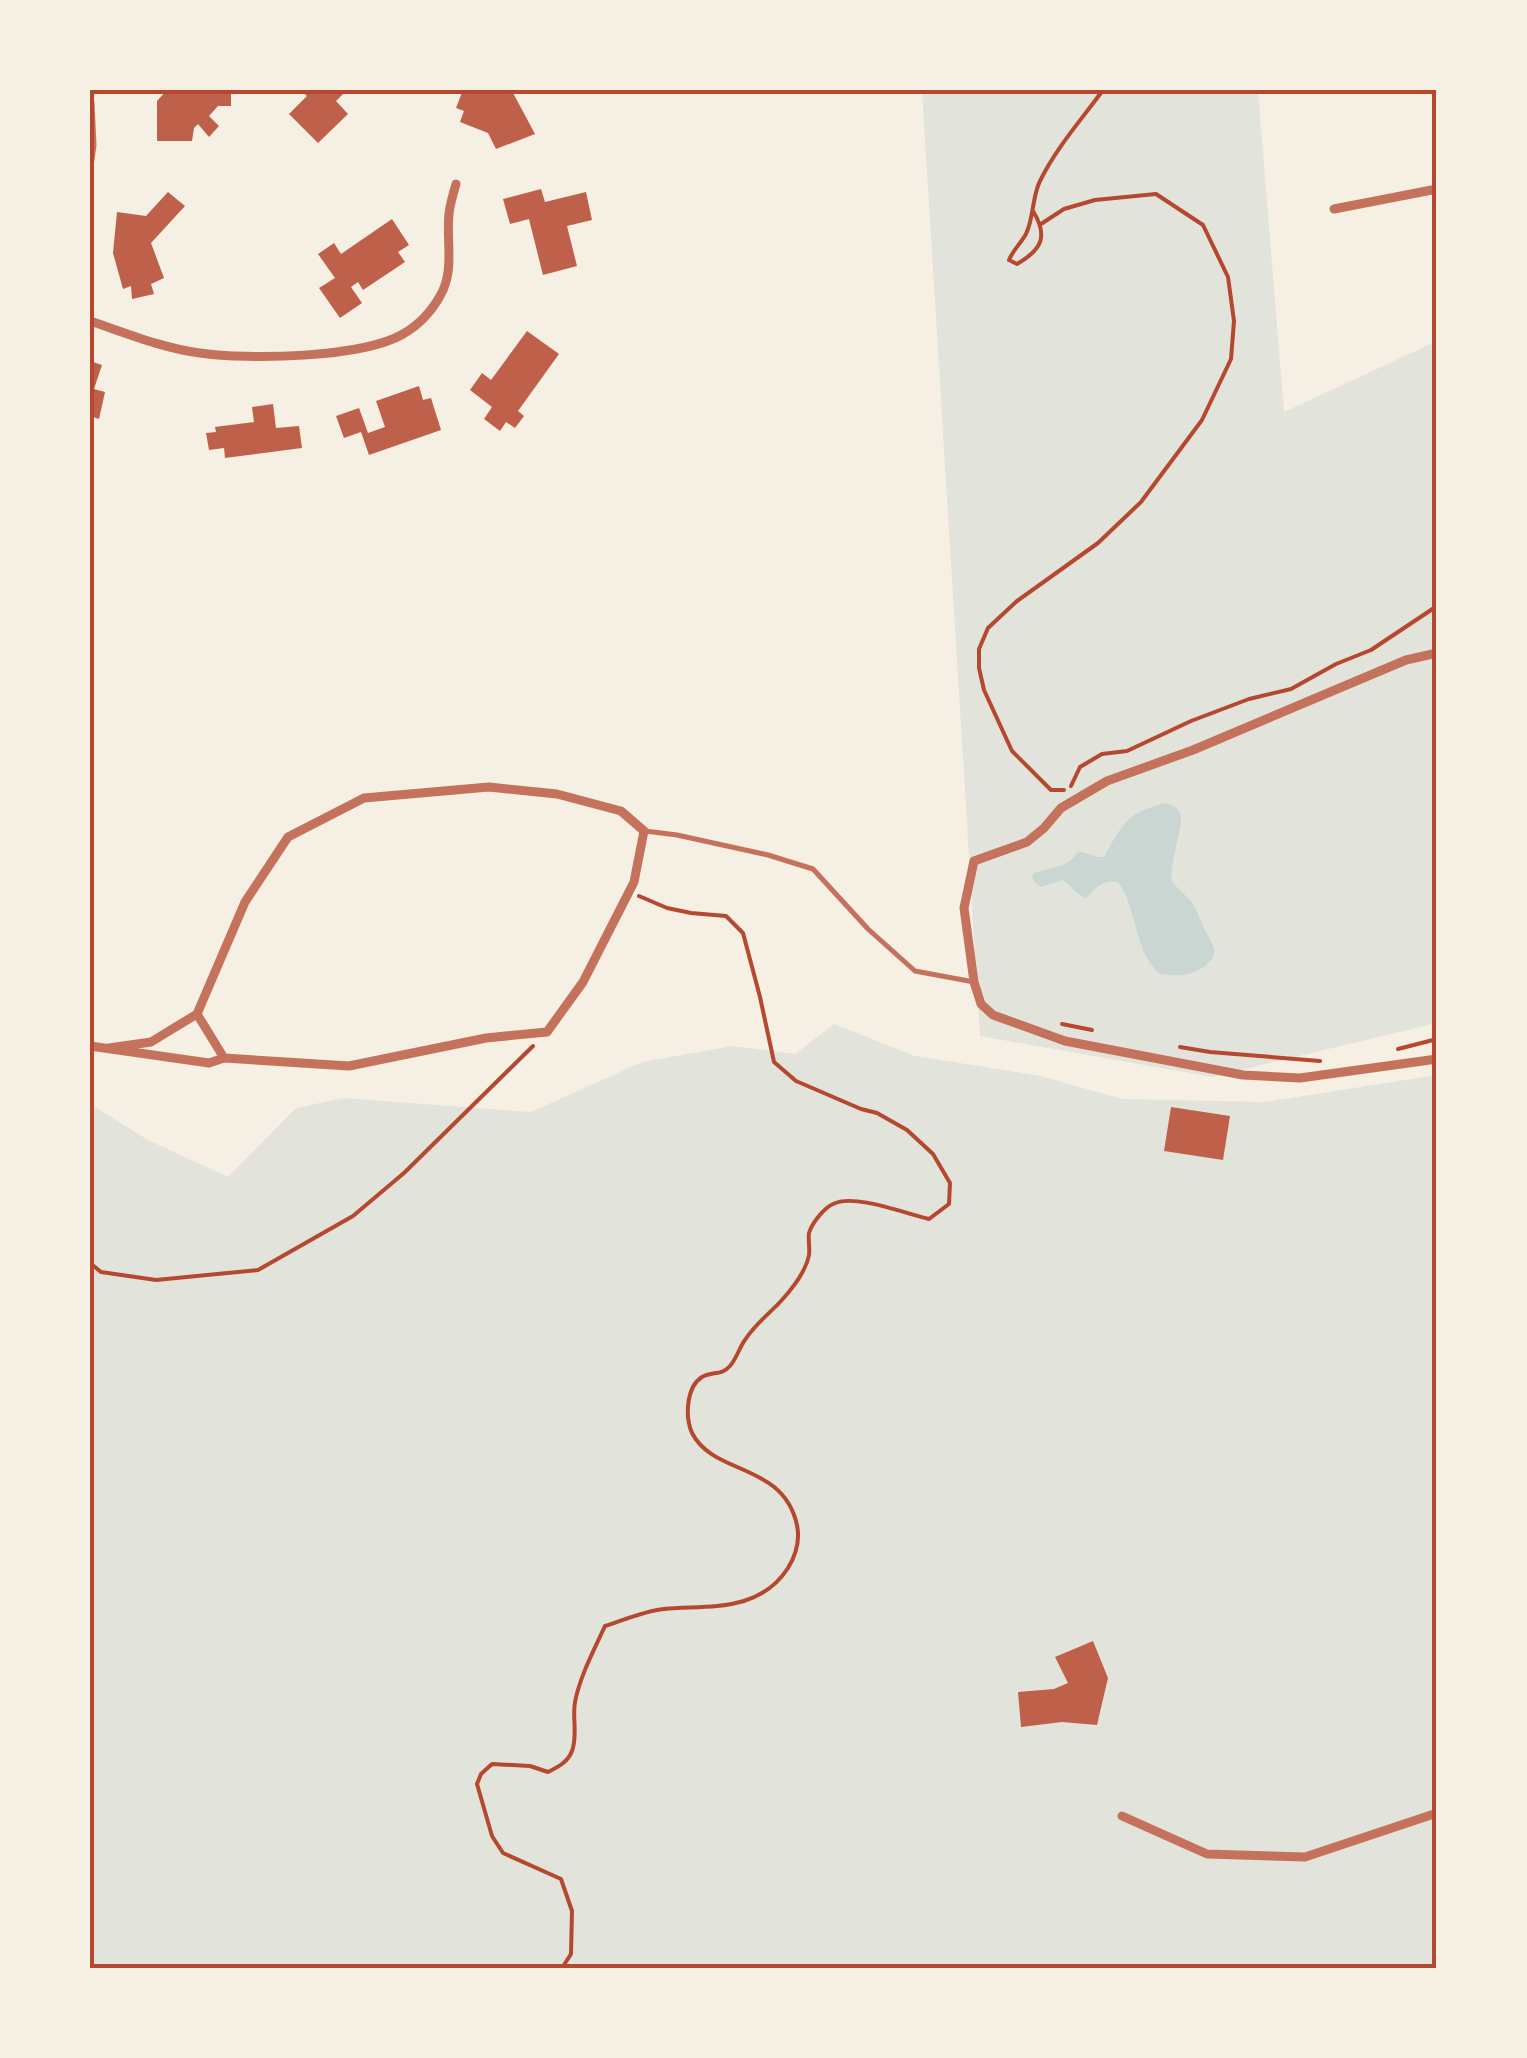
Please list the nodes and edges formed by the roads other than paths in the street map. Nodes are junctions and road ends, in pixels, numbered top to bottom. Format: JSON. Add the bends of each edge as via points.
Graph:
{"nodes":[{"id":1,"x":90,"y":103,"type":"edge"},
{"id":2,"x":90,"y":160,"type":"edge"},
{"id":3,"x":456,"y":184,"type":"dead end"},
{"id":4,"x":1437,"y":189,"type":"edge"},
{"id":5,"x":1334,"y":209,"type":"dead end"},
{"id":6,"x":90,"y":320,"type":"edge"},
{"id":7,"x":1437,"y":652,"type":"edge"},
{"id":8,"x":644,"y":831,"type":"junction"},
{"id":9,"x":974,"y":982,"type":"junction"},
{"id":10,"x":198,"y":1014,"type":"junction"},
{"id":11,"x":90,"y":1046,"type":"edge"},
{"id":12,"x":109,"y":1048,"type":"junction"},
{"id":13,"x":224,"y":1058,"type":"junction"},
{"id":14,"x":1437,"y":1059,"type":"edge"},
{"id":15,"x":1437,"y":1812,"type":"edge"},
{"id":16,"x":1122,"y":1816,"type":"dead end"}],
"edges":[{"from":1,"to":2,"type":"street"},
{"from":3,"to":6,"type":"street","via":[[442,292],[424,319],[377,346],[290,356],[199,354]]},
{"from":4,"to":5,"type":"street"},
{"from":7,"to":9,"type":"street","via":[[1107,780],[1061,808],[1027,842],[974,861],[964,908]]},
{"from":8,"to":9,"type":"lane","via":[[812,869],[915,971]]},
{"from":8,"to":10,"type":"street","via":[[621,811],[556,794],[489,787],[364,798],[288,837],[244,902]]},
{"from":8,"to":13,"type":"street","via":[[634,882],[582,982],[546,1032],[348,1066]]},
{"from":9,"to":14,"type":"street","via":[[981,1004],[994,1015],[1065,1041],[1244,1076],[1300,1078]]},
{"from":10,"to":12,"type":"street","via":[[150,1042]]},
{"from":10,"to":13,"type":"street"},
{"from":11,"to":12,"type":"street"},
{"from":12,"to":13,"type":"street","via":[[209,1063]]},
{"from":15,"to":16,"type":"street","via":[[1305,1857],[1208,1854]]}]}
